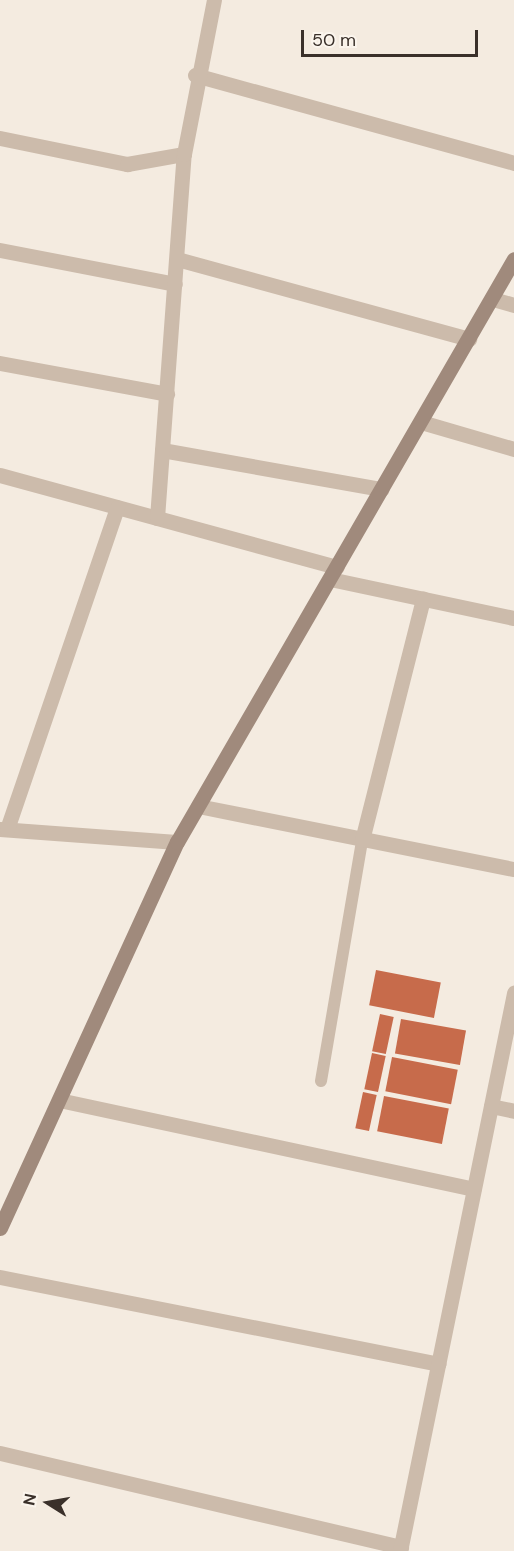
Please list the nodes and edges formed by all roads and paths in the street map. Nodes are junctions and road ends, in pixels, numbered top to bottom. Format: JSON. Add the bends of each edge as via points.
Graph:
{"nodes":[{"id":1,"x":214,"y":0,"type":"edge"},
{"id":2,"x":195,"y":75,"type":"junction"},
{"id":3,"x":0,"y":138,"type":"edge"},
{"id":4,"x":184,"y":154,"type":"junction"},
{"id":5,"x":514,"y":163,"type":"edge"},
{"id":6,"x":0,"y":250,"type":"edge"},
{"id":7,"x":177,"y":259,"type":"junction"},
{"id":8,"x":514,"y":259,"type":"edge"},
{"id":9,"x":175,"y":284,"type":"junction"},
{"id":10,"x":493,"y":299,"type":"junction"},
{"id":11,"x":514,"y":305,"type":"edge"},
{"id":12,"x":469,"y":339,"type":"junction"},
{"id":13,"x":0,"y":363,"type":"edge"},
{"id":14,"x":166,"y":394,"type":"junction"},
{"id":15,"x":421,"y":422,"type":"junction"},
{"id":16,"x":514,"y":449,"type":"edge"},
{"id":17,"x":162,"y":450,"type":"junction"},
{"id":18,"x":0,"y":475,"type":"edge"},
{"id":19,"x":382,"y":489,"type":"junction"},
{"id":20,"x":117,"y":507,"type":"junction"},
{"id":21,"x":157,"y":518,"type":"junction"},
{"id":22,"x":334,"y":573,"type":"junction"},
{"id":23,"x":423,"y":599,"type":"junction"},
{"id":24,"x":514,"y":618,"type":"edge"},
{"id":25,"x":198,"y":806,"type":"junction"},
{"id":26,"x":3,"y":829,"type":"edge"},
{"id":27,"x":362,"y":840,"type":"junction"},
{"id":28,"x":177,"y":842,"type":"junction"},
{"id":29,"x":514,"y":869,"type":"edge"},
{"id":30,"x":514,"y":993,"type":"edge"},
{"id":31,"x":321,"y":1081,"type":"dead end"},
{"id":32,"x":59,"y":1100,"type":"junction"},
{"id":33,"x":491,"y":1106,"type":"junction"},
{"id":34,"x":514,"y":1111,"type":"edge"},
{"id":35,"x":474,"y":1189,"type":"junction"},
{"id":36,"x":0,"y":1228,"type":"edge"},
{"id":37,"x":0,"y":1277,"type":"edge"},
{"id":38,"x":438,"y":1364,"type":"junction"},
{"id":39,"x":0,"y":1453,"type":"edge"},
{"id":40,"x":400,"y":1549,"type":"edge"}],
"edges":[{"from":1,"to":2,"type":"street"},
{"from":2,"to":4,"type":"street"},
{"from":2,"to":5,"type":"street"},
{"from":3,"to":4,"type":"street","via":[[127,165]]},
{"from":4,"to":7,"type":"street"},
{"from":6,"to":9,"type":"street"},
{"from":7,"to":9,"type":"street"},
{"from":7,"to":12,"type":"street"},
{"from":8,"to":10,"type":"street"},
{"from":9,"to":14,"type":"street"},
{"from":10,"to":11,"type":"street"},
{"from":10,"to":12,"type":"street"},
{"from":12,"to":15,"type":"street"},
{"from":13,"to":14,"type":"street"},
{"from":14,"to":17,"type":"street"},
{"from":15,"to":16,"type":"street"},
{"from":15,"to":19,"type":"street"},
{"from":17,"to":19,"type":"street"},
{"from":17,"to":21,"type":"street"},
{"from":18,"to":20,"type":"street"},
{"from":19,"to":22,"type":"street"},
{"from":20,"to":21,"type":"street"},
{"from":20,"to":26,"type":"street"},
{"from":21,"to":22,"type":"street"},
{"from":22,"to":23,"type":"street"},
{"from":22,"to":25,"type":"street"},
{"from":23,"to":24,"type":"street"},
{"from":23,"to":27,"type":"street"},
{"from":25,"to":27,"type":"street"},
{"from":25,"to":28,"type":"street"},
{"from":26,"to":28,"type":"street"},
{"from":27,"to":29,"type":"street"},
{"from":27,"to":31,"type":"lane"},
{"from":28,"to":32,"type":"street"},
{"from":30,"to":33,"type":"street"},
{"from":32,"to":35,"type":"street"},
{"from":32,"to":36,"type":"street"},
{"from":33,"to":34,"type":"street"},
{"from":33,"to":35,"type":"street"},
{"from":35,"to":38,"type":"street"},
{"from":37,"to":38,"type":"street"},
{"from":38,"to":40,"type":"street"},
{"from":39,"to":40,"type":"street"}]}
